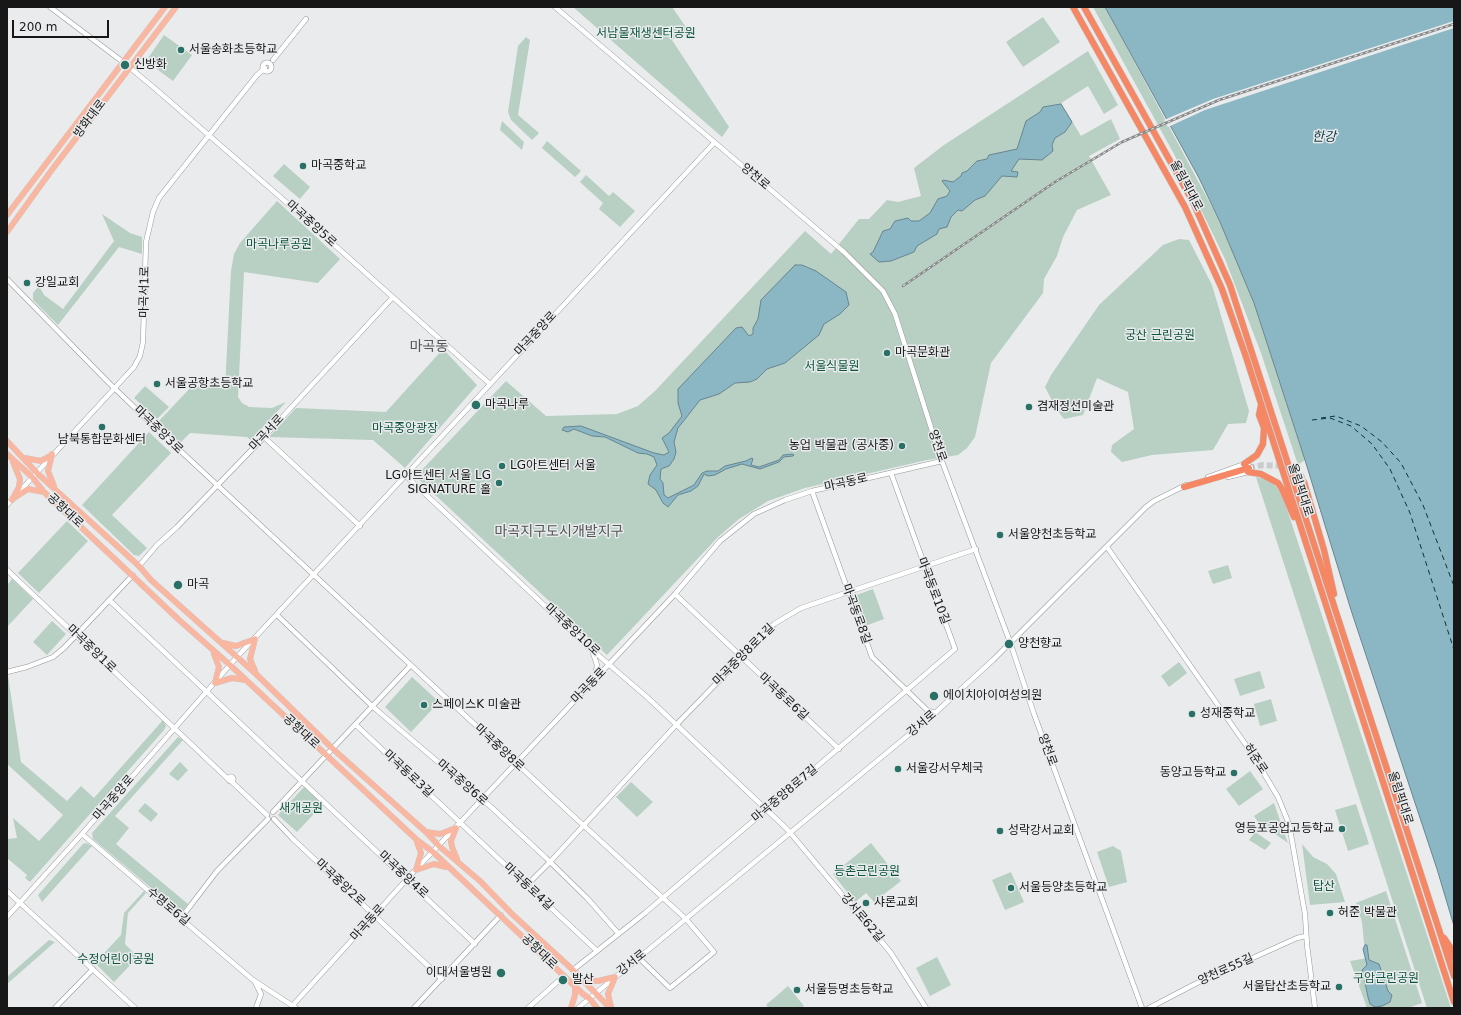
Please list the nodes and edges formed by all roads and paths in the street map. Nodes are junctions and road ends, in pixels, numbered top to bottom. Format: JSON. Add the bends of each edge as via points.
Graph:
{"nodes":[{"id":1,"x":50,"y":7,"type":"edge"},
{"id":2,"x":165,"y":7,"type":"edge"},
{"id":3,"x":176,"y":7,"type":"edge"},
{"id":4,"x":555,"y":7,"type":"edge"},
{"id":5,"x":1074,"y":7,"type":"edge"},
{"id":6,"x":1084,"y":7,"type":"edge"},
{"id":7,"x":306,"y":19,"type":"dead end"},
{"id":8,"x":273,"y":60,"type":"dead end"},
{"id":9,"x":123,"y":62,"type":"junction"},
{"id":10,"x":129,"y":66,"type":"junction"},
{"id":11,"x":264,"y":67,"type":"dead end"},
{"id":12,"x":210,"y":136,"type":"junction"},
{"id":13,"x":714,"y":142,"type":"junction"},
{"id":14,"x":7,"y":215,"type":"edge"},
{"id":15,"x":7,"y":232,"type":"edge"},
{"id":16,"x":7,"y":279,"type":"edge"},
{"id":17,"x":393,"y":297,"type":"junction"},
{"id":18,"x":490,"y":384,"type":"junction"},
{"id":19,"x":114,"y":388,"type":"junction"},
{"id":20,"x":1261,"y":403,"type":"junction"},
{"id":21,"x":264,"y":437,"type":"junction"},
{"id":22,"x":7,"y":441,"type":"edge"},
{"id":23,"x":52,"y":454,"type":"junction"},
{"id":24,"x":9,"y":456,"type":"edge"},
{"id":25,"x":25,"y":458,"type":"junction"},
{"id":26,"x":942,"y":461,"type":"junction"},
{"id":27,"x":1247,"y":468,"type":"junction"},
{"id":28,"x":891,"y":473,"type":"junction"},
{"id":29,"x":34,"y":475,"type":"junction"},
{"id":30,"x":406,"y":476,"type":"junction"},
{"id":31,"x":1304,"y":482,"type":"tunnel mouth"},
{"id":32,"x":217,"y":486,"type":"junction"},
{"id":33,"x":1184,"y":487,"type":"joint"},
{"id":34,"x":56,"y":490,"type":"junction"},
{"id":35,"x":812,"y":491,"type":"junction"},
{"id":36,"x":44,"y":492,"type":"junction"},
{"id":37,"x":12,"y":500,"type":"junction"},
{"id":38,"x":7,"y":505,"type":"edge"},
{"id":39,"x":360,"y":526,"type":"junction"},
{"id":40,"x":1301,"y":528,"type":"junction"},
{"id":41,"x":1107,"y":547,"type":"junction"},
{"id":42,"x":976,"y":549,"type":"junction"},
{"id":43,"x":138,"y":566,"type":"junction"},
{"id":44,"x":924,"y":566,"type":"junction"},
{"id":45,"x":7,"y":570,"type":"edge"},
{"id":46,"x":133,"y":575,"type":"junction"},
{"id":47,"x":314,"y":575,"type":"junction"},
{"id":48,"x":847,"y":591,"type":"junction"},
{"id":49,"x":675,"y":594,"type":"junction"},
{"id":50,"x":109,"y":600,"type":"junction"},
{"id":51,"x":1336,"y":610,"type":"junction"},
{"id":52,"x":277,"y":615,"type":"junction"},
{"id":53,"x":76,"y":635,"type":"junction"},
{"id":54,"x":255,"y":639,"type":"junction"},
{"id":55,"x":221,"y":642,"type":"junction"},
{"id":56,"x":1010,"y":642,"type":"junction"},
{"id":57,"x":211,"y":649,"type":"junction"},
{"id":58,"x":592,"y":649,"type":"junction"},
{"id":59,"x":741,"y":657,"type":"junction"},
{"id":60,"x":236,"y":658,"type":"junction"},
{"id":61,"x":610,"y":664,"type":"junction"},
{"id":62,"x":230,"y":665,"type":"junction"},
{"id":63,"x":411,"y":665,"type":"junction"},
{"id":64,"x":7,"y":672,"type":"edge"},
{"id":65,"x":256,"y":674,"type":"junction"},
{"id":66,"x":595,"y":678,"type":"junction"},
{"id":67,"x":246,"y":680,"type":"junction"},
{"id":68,"x":215,"y":683,"type":"junction"},
{"id":69,"x":907,"y":691,"type":"junction"},
{"id":70,"x":206,"y":693,"type":"junction"},
{"id":71,"x":372,"y":706,"type":"junction"},
{"id":72,"x":935,"y":713,"type":"junction"},
{"id":73,"x":356,"y":725,"type":"junction"},
{"id":74,"x":676,"y":725,"type":"junction"},
{"id":75,"x":175,"y":728,"type":"junction"},
{"id":76,"x":333,"y":749,"type":"junction"},
{"id":77,"x":838,"y":749,"type":"junction"},
{"id":78,"x":326,"y":756,"type":"junction"},
{"id":79,"x":516,"y":764,"type":"junction"},
{"id":80,"x":302,"y":780,"type":"junction"},
{"id":81,"x":482,"y":799,"type":"junction"},
{"id":82,"x":768,"y":809,"type":"junction"},
{"id":83,"x":270,"y":814,"type":"junction"},
{"id":84,"x":458,"y":826,"type":"junction"},
{"id":85,"x":584,"y":826,"type":"junction"},
{"id":86,"x":426,"y":832,"type":"junction"},
{"id":87,"x":791,"y":832,"type":"junction"},
{"id":88,"x":82,"y":834,"type":"junction"},
{"id":89,"x":417,"y":840,"type":"junction"},
{"id":90,"x":439,"y":846,"type":"junction"},
{"id":91,"x":433,"y":852,"type":"junction"},
{"id":92,"x":458,"y":862,"type":"junction"},
{"id":93,"x":550,"y":862,"type":"junction"},
{"id":94,"x":448,"y":868,"type":"junction"},
{"id":95,"x":416,"y":870,"type":"junction"},
{"id":96,"x":407,"y":879,"type":"junction"},
{"id":97,"x":526,"y":886,"type":"junction"},
{"id":98,"x":7,"y":891,"type":"edge"},
{"id":99,"x":663,"y":898,"type":"junction"},
{"id":100,"x":20,"y":903,"type":"junction"},
{"id":101,"x":374,"y":915,"type":"junction"},
{"id":102,"x":501,"y":915,"type":"junction"},
{"id":103,"x":7,"y":917,"type":"edge"},
{"id":104,"x":181,"y":918,"type":"junction"},
{"id":105,"x":686,"y":919,"type":"junction"},
{"id":106,"x":1440,"y":932,"type":"junction"},
{"id":107,"x":618,"y":933,"type":"junction"},
{"id":108,"x":1306,"y":936,"type":"junction"},
{"id":109,"x":474,"y":944,"type":"junction"},
{"id":110,"x":596,"y":950,"type":"junction"},
{"id":111,"x":639,"y":958,"type":"junction"},
{"id":112,"x":1454,"y":958,"type":"edge"},
{"id":113,"x":93,"y":969,"type":"junction"},
{"id":114,"x":573,"y":970,"type":"junction"},
{"id":115,"x":564,"y":976,"type":"junction"},
{"id":116,"x":1454,"y":976,"type":"edge"},
{"id":117,"x":615,"y":977,"type":"junction"},
{"id":118,"x":442,"y":979,"type":"junction"},
{"id":119,"x":253,"y":980,"type":"junction"},
{"id":120,"x":583,"y":980,"type":"junction"},
{"id":121,"x":575,"y":987,"type":"junction"},
{"id":122,"x":595,"y":994,"type":"junction"},
{"id":123,"x":590,"y":998,"type":"junction"},
{"id":124,"x":1454,"y":1002,"type":"edge"},
{"id":125,"x":295,"y":1007,"type":"edge"},
{"id":126,"x":55,"y":1008,"type":"edge"},
{"id":127,"x":135,"y":1008,"type":"edge"},
{"id":128,"x":256,"y":1008,"type":"edge"},
{"id":129,"x":414,"y":1008,"type":"edge"},
{"id":130,"x":528,"y":1008,"type":"edge"},
{"id":131,"x":572,"y":1008,"type":"edge"},
{"id":132,"x":578,"y":1008,"type":"edge"},
{"id":133,"x":597,"y":1008,"type":"edge"},
{"id":134,"x":611,"y":1008,"type":"edge"},
{"id":135,"x":926,"y":1008,"type":"edge"},
{"id":136,"x":1142,"y":1008,"type":"edge"},
{"id":137,"x":1149,"y":1008,"type":"edge"},
{"id":138,"x":1315,"y":1008,"type":"edge"}],
"edges":[{"from":1,"to":9,"type":"street","name":"마곡중앙5로"},
{"from":2,"to":9,"type":"main road","name":"방화대로"},
{"from":3,"to":10,"type":"main road","name":"방화대로"},
{"from":4,"to":13,"type":"street","name":"양천로"},
{"from":5,"to":20,"type":"highway","name":"올림픽대로","via":[[1186,207],[1233,319]]},
{"from":6,"to":51,"type":"highway","name":"올림픽대로","via":[[1193,202],[1230,285]]},
{"from":7,"to":8,"type":"street"},
{"from":9,"to":10,"type":"street","name":"마곡중앙5로"},
{"from":9,"to":14,"type":"main road","name":"방화대로"},
{"from":10,"to":12,"type":"street","name":"마곡중앙5로"},
{"from":10,"to":15,"type":"main road","name":"방화대로"},
{"from":11,"to":12,"type":"street","name":"마곡서1로"},
{"from":12,"to":17,"type":"street","name":"마곡중앙5로"},
{"from":12,"to":19,"type":"street","name":"마곡서1로","via":[[159,198],[153,212],[146,242],[142,349],[134,367]]},
{"from":13,"to":18,"type":"street","name":"마곡중앙로"},
{"from":13,"to":26,"type":"street","name":"양천로","via":[[844,252],[883,291],[895,314]]},
{"from":16,"to":19,"type":"street","name":"마곡중앙3로"},
{"from":17,"to":18,"type":"street","name":"마곡중앙5로"},
{"from":17,"to":21,"type":"street","name":"마곡서로"},
{"from":18,"to":30,"type":"street","name":"마곡중앙로"},
{"from":19,"to":23,"type":"street","name":"마곡서1로"},
{"from":19,"to":32,"type":"street","name":"마곡중앙3로"},
{"from":20,"to":27,"type":"highway","via":[[1263,444]]},
{"from":20,"to":40,"type":"highway","name":"올림픽대로"},
{"from":21,"to":32,"type":"street","name":"마곡서로"},
{"from":21,"to":39,"type":"street"},
{"from":22,"to":25,"type":"main road","name":"공항대로"},
{"from":23,"to":25,"type":"main road","via":[[38,462]]},
{"from":23,"to":29,"type":"street","name":"마곡서1로"},
{"from":23,"to":34,"type":"main road","via":[[48,472]]},
{"from":24,"to":29,"type":"main road","name":"공항대로"},
{"from":24,"to":37,"type":"main road","via":[[20,479]]},
{"from":25,"to":29,"type":"main road","name":"공항대로"},
{"from":26,"to":28,"type":"street","name":"마곡동로"},
{"from":26,"to":42,"type":"street","name":"양천로"},
{"from":27,"to":33,"type":"highway"},
{"from":27,"to":40,"type":"highway","via":[[1278,484]]},
{"from":28,"to":35,"type":"street","name":"마곡동로"},
{"from":28,"to":44,"type":"street","name":"마곡동로10길"},
{"from":29,"to":34,"type":"main road","name":"공항대로"},
{"from":29,"to":36,"type":"main road","name":"공항대로"},
{"from":29,"to":37,"type":"street","name":"마곡서1로"},
{"from":30,"to":39,"type":"street","name":"마곡중앙로"},
{"from":30,"to":58,"type":"street","name":"마곡중앙10로"},
{"from":31,"to":51,"type":"highway","via":[[1333,584]]},
{"from":32,"to":43,"type":"street","name":"마곡서로"},
{"from":32,"to":47,"type":"street","name":"마곡중앙3로"},
{"from":33,"to":41,"type":"street","name":"강서로","via":[[1154,500]]},
{"from":34,"to":43,"type":"main road","name":"공항대로"},
{"from":35,"to":48,"type":"street","name":"마곡동로8길"},
{"from":35,"to":49,"type":"street","name":"마곡동로","via":[[754,514],[720,541]]},
{"from":36,"to":37,"type":"main road","via":[[28,489]]},
{"from":36,"to":46,"type":"main road","name":"공항대로"},
{"from":37,"to":38,"type":"street","name":"마곡서1로"},
{"from":39,"to":47,"type":"street","name":"마곡중앙로"},
{"from":40,"to":124,"type":"highway","name":"올림픽대로"},
{"from":41,"to":56,"type":"street","name":"강서로"},
{"from":41,"to":108,"type":"street","name":"허준로","via":[[1274,787],[1291,837],[1305,914]]},
{"from":42,"to":44,"type":"street","name":"마곡중앙8로1길"},
{"from":42,"to":56,"type":"street","name":"양천로"},
{"from":43,"to":55,"type":"main road","name":"공항대로"},
{"from":44,"to":48,"type":"street","name":"마곡중앙8로1길"},
{"from":44,"to":69,"type":"street","name":"마곡동로10길","via":[[955,649]]},
{"from":45,"to":53,"type":"street","name":"마곡중앙1로"},
{"from":46,"to":50,"type":"street"},
{"from":46,"to":57,"type":"main road","name":"공항대로"},
{"from":47,"to":52,"type":"street","name":"마곡중앙로"},
{"from":47,"to":63,"type":"street","name":"마곡중앙8로"},
{"from":48,"to":59,"type":"street","name":"마곡중앙8로1길","via":[[786,616],[760,636]]},
{"from":48,"to":69,"type":"street","name":"마곡동로8길","via":[[872,657]]},
{"from":49,"to":59,"type":"street","name":"마곡동로6길"},
{"from":49,"to":61,"type":"street","name":"마곡동로"},
{"from":50,"to":53,"type":"street"},
{"from":50,"to":70,"type":"street"},
{"from":51,"to":106,"type":"highway","name":"올림픽대로"},
{"from":52,"to":54,"type":"street","name":"마곡중앙로"},
{"from":52,"to":71,"type":"street","name":"마곡중앙6로"},
{"from":53,"to":64,"type":"street","via":[[53,657],[27,668]]},
{"from":53,"to":75,"type":"street","name":"마곡중앙1로"},
{"from":54,"to":55,"type":"main road","via":[[236,646]]},
{"from":54,"to":60,"type":"street","name":"마곡중앙로"},
{"from":54,"to":65,"type":"main road","via":[[250,660]]},
{"from":55,"to":60,"type":"main road","name":"공항대로"},
{"from":56,"to":72,"type":"street","name":"강서로"},
{"from":56,"to":136,"type":"street","name":"양천로","via":[[1036,721]]},
{"from":57,"to":62,"type":"main road","name":"공항대로"},
{"from":57,"to":68,"type":"main road","via":[[219,667]]},
{"from":58,"to":61,"type":"street","name":"마곡중앙10로"},
{"from":58,"to":66,"type":"street","via":[[597,661]]},
{"from":59,"to":74,"type":"street","name":"마곡중앙8로1길"},
{"from":59,"to":77,"type":"street","name":"마곡동로6길"},
{"from":60,"to":62,"type":"street","name":"마곡중앙로"},
{"from":60,"to":65,"type":"main road","name":"공항대로"},
{"from":61,"to":66,"type":"street","name":"마곡동로"},
{"from":61,"to":74,"type":"street","name":"마곡중앙10로"},
{"from":62,"to":67,"type":"main road","name":"공항대로"},
{"from":62,"to":68,"type":"street","name":"마곡중앙로"},
{"from":63,"to":71,"type":"street"},
{"from":63,"to":79,"type":"street","name":"마곡중앙8로"},
{"from":65,"to":76,"type":"main road","name":"공항대로"},
{"from":66,"to":79,"type":"street","name":"마곡동로"},
{"from":67,"to":68,"type":"main road","via":[[232,678]]},
{"from":67,"to":78,"type":"main road","name":"공항대로"},
{"from":68,"to":70,"type":"street","name":"마곡중앙로"},
{"from":69,"to":72,"type":"street","name":"마곡동로8길","via":[[927,710]]},
{"from":69,"to":77,"type":"street","name":"마곡중앙8로7길"},
{"from":70,"to":75,"type":"street","name":"마곡중앙로"},
{"from":70,"to":80,"type":"street","name":"마곡중앙4로"},
{"from":71,"to":73,"type":"street"},
{"from":71,"to":81,"type":"street","name":"마곡중앙6로"},
{"from":72,"to":87,"type":"street","name":"강서로"},
{"from":73,"to":76,"type":"street"},
{"from":73,"to":84,"type":"street","name":"마곡동로3길"},
{"from":74,"to":82,"type":"street","name":"마곡중앙10로"},
{"from":74,"to":85,"type":"street","name":"마곡중앙8로1길"},
{"from":75,"to":83,"type":"street"},
{"from":75,"to":88,"type":"street","name":"마곡중앙로"},
{"from":76,"to":78,"type":"street"},
{"from":76,"to":86,"type":"main road","name":"공항대로"},
{"from":77,"to":82,"type":"street","name":"마곡중앙8로7길"},
{"from":78,"to":80,"type":"street"},
{"from":78,"to":89,"type":"main road","name":"공항대로"},
{"from":79,"to":81,"type":"street","name":"마곡동로"},
{"from":79,"to":85,"type":"street","name":"마곡중앙8로"},
{"from":80,"to":83,"type":"street"},
{"from":80,"to":96,"type":"street","name":"마곡중앙4로"},
{"from":81,"to":84,"type":"street","name":"마곡동로"},
{"from":81,"to":93,"type":"street","name":"마곡중앙6로"},
{"from":82,"to":87,"type":"street","name":"마곡중앙10로"},
{"from":82,"to":99,"type":"street","name":"마곡중앙8로7길"},
{"from":83,"to":101,"type":"street","name":"마곡중앙2로"},
{"from":83,"to":104,"type":"street","via":[[220,868]]},
{"from":84,"to":86,"type":"main road","via":[[440,834]]},
{"from":84,"to":90,"type":"street","name":"마곡동로"},
{"from":84,"to":92,"type":"main road","via":[[452,836],[452,846]]},
{"from":84,"to":97,"type":"street","name":"마곡동로4길"},
{"from":85,"to":93,"type":"street"},
{"from":85,"to":99,"type":"street","name":"마곡중앙8로"},
{"from":86,"to":90,"type":"main road","name":"공항대로"},
{"from":87,"to":105,"type":"street","name":"강서로"},
{"from":87,"to":135,"type":"street","name":"강서로62길","via":[[891,953]]},
{"from":88,"to":100,"type":"street","name":"마곡중앙로"},
{"from":88,"to":104,"type":"street","name":"수명로6길"},
{"from":89,"to":91,"type":"main road","name":"공항대로"},
{"from":89,"to":95,"type":"main road","via":[[421,853]]},
{"from":90,"to":91,"type":"street","name":"마곡동로"},
{"from":90,"to":92,"type":"main road","name":"공항대로"},
{"from":91,"to":94,"type":"main road","name":"공항대로"},
{"from":91,"to":95,"type":"street","name":"마곡동로"},
{"from":92,"to":114,"type":"main road","name":"공항대로"},
{"from":93,"to":97,"type":"street"},
{"from":93,"to":107,"type":"street","name":"마곡중앙6로"},
{"from":94,"to":95,"type":"main road","via":[[434,864]]},
{"from":94,"to":102,"type":"main road","name":"공항대로"},
{"from":95,"to":96,"type":"street","name":"마곡동로"},
{"from":96,"to":101,"type":"street","name":"마곡동로"},
{"from":96,"to":109,"type":"street","name":"마곡중앙4로"},
{"from":97,"to":110,"type":"street","name":"마곡동로4길"},
{"from":98,"to":100,"type":"street"},
{"from":99,"to":105,"type":"street","name":"마곡중앙8로"},
{"from":99,"to":107,"type":"street","name":"공항대로"},
{"from":100,"to":103,"type":"street","name":"마곡중앙로"},
{"from":100,"to":113,"type":"street"},
{"from":101,"to":118,"type":"street","name":"마곡중앙2로"},
{"from":101,"to":125,"type":"street","name":"마곡동로"},
{"from":102,"to":109,"type":"street"},
{"from":102,"to":115,"type":"main road","name":"공항대로"},
{"from":104,"to":119,"type":"street","name":"수명로6길"},
{"from":105,"to":111,"type":"street","name":"강서로"},
{"from":105,"to":111,"type":"street","via":[[714,952],[670,988]]},
{"from":106,"to":112,"type":"highway"},
{"from":106,"to":116,"type":"highway","name":"올림픽대로"},
{"from":107,"to":110,"type":"street","name":"공항대로"},
{"from":108,"to":137,"type":"street","name":"양천로55길","via":[[1197,983]]},
{"from":108,"to":138,"type":"street","name":"허준로"},
{"from":109,"to":118,"type":"street"},
{"from":110,"to":114,"type":"street","name":"공항대로"},
{"from":111,"to":117,"type":"street","name":"강서로"},
{"from":113,"to":126,"type":"street"},
{"from":113,"to":127,"type":"street"},
{"from":114,"to":120,"type":"main road","name":"공항대로"},
{"from":115,"to":121,"type":"main road","name":"공항대로"},
{"from":115,"to":130,"type":"street"},
{"from":117,"to":120,"type":"main road","via":[[598,981]]},
{"from":117,"to":122,"type":"street","name":"강서로"},
{"from":117,"to":134,"type":"main road","via":[[608,994]]},
{"from":118,"to":129,"type":"street"},
{"from":119,"to":125,"type":"street","name":"수명로6길"},
{"from":119,"to":128,"type":"street","via":[[260,994]]},
{"from":120,"to":122,"type":"main road","name":"공항대로"},
{"from":121,"to":123,"type":"main road","name":"공항대로"},
{"from":121,"to":131,"type":"main road"},
{"from":122,"to":123,"type":"street","name":"강서로"},
{"from":122,"to":134,"type":"main road","name":"공항대로"},
{"from":123,"to":132,"type":"street","name":"강서로"},
{"from":123,"to":133,"type":"main road","name":"공항대로"}]}
